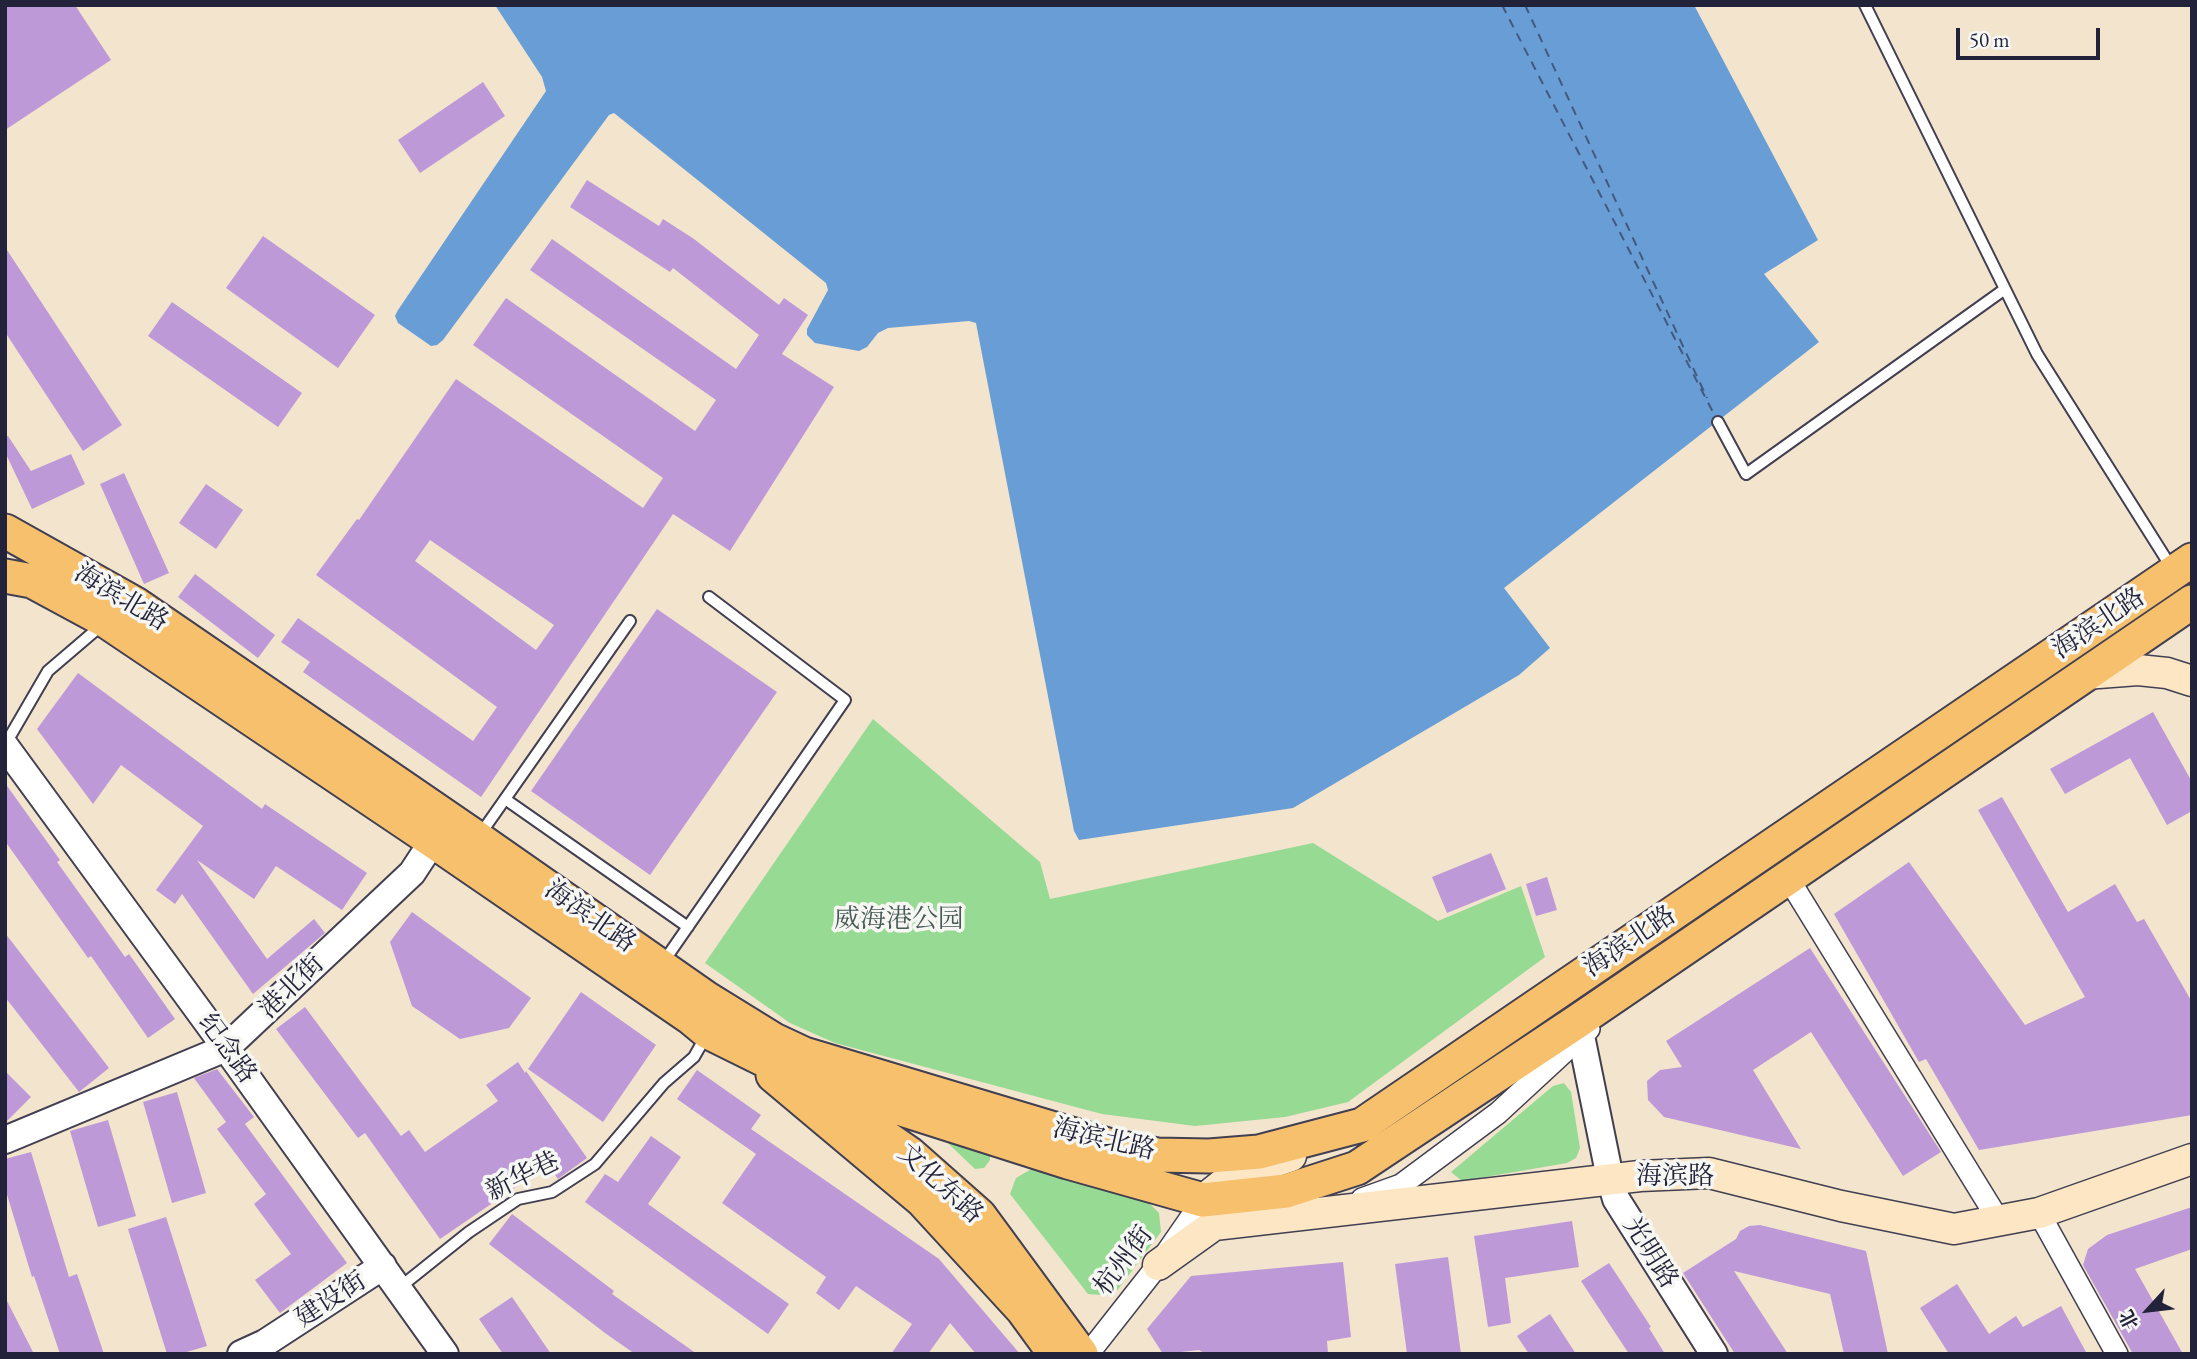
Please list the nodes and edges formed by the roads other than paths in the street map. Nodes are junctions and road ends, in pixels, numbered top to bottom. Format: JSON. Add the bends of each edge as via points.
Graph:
{"nodes":[{"id":1,"x":1865,"y":5,"type":"edge"},
{"id":2,"x":2005,"y":289,"type":"junction"},
{"id":3,"x":1718,"y":422,"type":"dead end"},
{"id":4,"x":5,"y":531,"type":"edge"},
{"id":5,"x":5,"y":576,"type":"edge"},
{"id":6,"x":2188,"y":591,"type":"edge"},
{"id":7,"x":709,"y":597,"type":"dead end"},
{"id":8,"x":106,"y":621,"type":"junction"},
{"id":9,"x":630,"y":621,"type":"dead end"},
{"id":10,"x":2085,"y":674,"type":"junction"},
{"id":11,"x":2192,"y":681,"type":"edge"},
{"id":12,"x":5,"y":746,"type":"edge"},
{"id":13,"x":505,"y":799,"type":"junction"},
{"id":14,"x":477,"y":838,"type":"junction"},
{"id":15,"x":433,"y":841,"type":"junction"},
{"id":16,"x":1788,"y":878,"type":"junction"},
{"id":17,"x":688,"y":927,"type":"junction"},
{"id":18,"x":660,"y":966,"type":"junction"},
{"id":19,"x":713,"y":1019,"type":"junction"},
{"id":20,"x":1580,"y":1028,"type":"junction"},
{"id":21,"x":774,"y":1040,"type":"junction"},
{"id":22,"x":740,"y":1047,"type":"junction"},
{"id":23,"x":226,"y":1048,"type":"junction"},
{"id":24,"x":795,"y":1075,"type":"junction"},
{"id":25,"x":1362,"y":1125,"type":"junction"},
{"id":26,"x":5,"y":1140,"type":"edge"},
{"id":27,"x":2192,"y":1159,"type":"edge"},
{"id":28,"x":1610,"y":1178,"type":"junction"},
{"id":29,"x":1203,"y":1200,"type":"junction"},
{"id":30,"x":1320,"y":1213,"type":"junction"},
{"id":31,"x":2039,"y":1213,"type":"junction"},
{"id":32,"x":1999,"y":1221,"type":"junction"},
{"id":33,"x":1158,"y":1265,"type":"junction"},
{"id":34,"x":383,"y":1266,"type":"junction"},
{"id":35,"x":399,"y":1288,"type":"junction"},
{"id":36,"x":241,"y":1354,"type":"edge"},
{"id":37,"x":445,"y":1354,"type":"edge"},
{"id":38,"x":1055,"y":1354,"type":"edge"},
{"id":39,"x":1081,"y":1354,"type":"edge"},
{"id":40,"x":1088,"y":1354,"type":"edge"},
{"id":41,"x":1714,"y":1354,"type":"edge"},
{"id":42,"x":2117,"y":1354,"type":"edge"}],
"edges":[{"from":1,"to":2,"type":"lane"},
{"from":2,"to":3,"type":"lane","via":[[1746,474]]},
{"from":2,"to":6,"type":"lane","via":[[2037,354]]},
{"from":4,"to":14,"type":"main road","name":"海滨北路","via":[[137,605]]},
{"from":5,"to":8,"type":"main road","name":"海滨北路","via":[[32,581]]},
{"from":6,"to":10,"type":"main road","name":"海滨北路"},
{"from":6,"to":25,"type":"main road","name":"海滨北路"},
{"from":7,"to":17,"type":"lane","via":[[845,700]]},
{"from":8,"to":12,"type":"lane","via":[[48,671]]},
{"from":8,"to":15,"type":"main road","name":"海滨北路"},
{"from":9,"to":13,"type":"lane"},
{"from":10,"to":11,"type":"main road","via":[[2138,670]]},
{"from":10,"to":16,"type":"main road","name":"海滨北路"},
{"from":12,"to":23,"type":"street","name":"纪念路"},
{"from":13,"to":14,"type":"lane"},
{"from":13,"to":17,"type":"lane"},
{"from":14,"to":18,"type":"main road","name":"海滨北路"},
{"from":15,"to":19,"type":"main road","name":"海滨北路","via":[[691,1018]]},
{"from":15,"to":23,"type":"street","name":"港北街","via":[[412,873]]},
{"from":16,"to":20,"type":"main road","name":"海滨北路","via":[[1686,947]]},
{"from":16,"to":32,"type":"street"},
{"from":17,"to":18,"type":"lane"},
{"from":18,"to":19,"type":"main road","name":"海滨北路"},
{"from":19,"to":21,"type":"main road","name":"海滨北路"},
{"from":19,"to":22,"type":"main road","name":"海滨北路"},
{"from":19,"to":35,"type":"lane","name":"新华巷","via":[[694,1057],[664,1083],[595,1164],[552,1192],[518,1199]]},
{"from":20,"to":28,"type":"street","name":"光明路"},
{"from":20,"to":29,"type":"main road","name":"海滨北路","via":[[1357,1168],[1286,1191]]},
{"from":20,"to":30,"type":"street","via":[[1498,1113],[1401,1185]]},
{"from":21,"to":24,"type":"main road","name":"文化东路"},
{"from":21,"to":25,"type":"main road","name":"海滨北路","via":[[804,1054],[927,1092],[1157,1155],[1259,1152]]},
{"from":22,"to":24,"type":"main road","name":"海滨北路"},
{"from":22,"to":38,"type":"main road","via":[[922,1200],[1023,1310]]},
{"from":23,"to":26,"type":"street","name":"港北街"},
{"from":23,"to":34,"type":"street","name":"纪念路"},
{"from":24,"to":29,"type":"main road","name":"海滨北路"},
{"from":24,"to":39,"type":"main road","name":"文化东路","via":[[910,1154],[979,1214]]},
{"from":25,"to":29,"type":"main road","via":[[1248,1171]]},
{"from":27,"to":31,"type":"main road","name":"海滨路"},
{"from":28,"to":30,"type":"main road","name":"海滨路"},
{"from":28,"to":32,"type":"main road","name":"海滨路","via":[[1709,1173],[1954,1229]]},
{"from":28,"to":41,"type":"street","name":"光明路","via":[[1616,1199]]},
{"from":29,"to":33,"type":"street","name":"杭州街"},
{"from":30,"to":33,"type":"main road","name":"海滨路","via":[[1214,1225]]},
{"from":31,"to":32,"type":"main road","name":"海滨路"},
{"from":31,"to":42,"type":"street"},
{"from":33,"to":40,"type":"street","name":"杭州街"},
{"from":34,"to":35,"type":"street","name":"纪念路"},
{"from":34,"to":36,"type":"street","name":"建设街"},
{"from":35,"to":37,"type":"street","name":"纪念路"}]}
